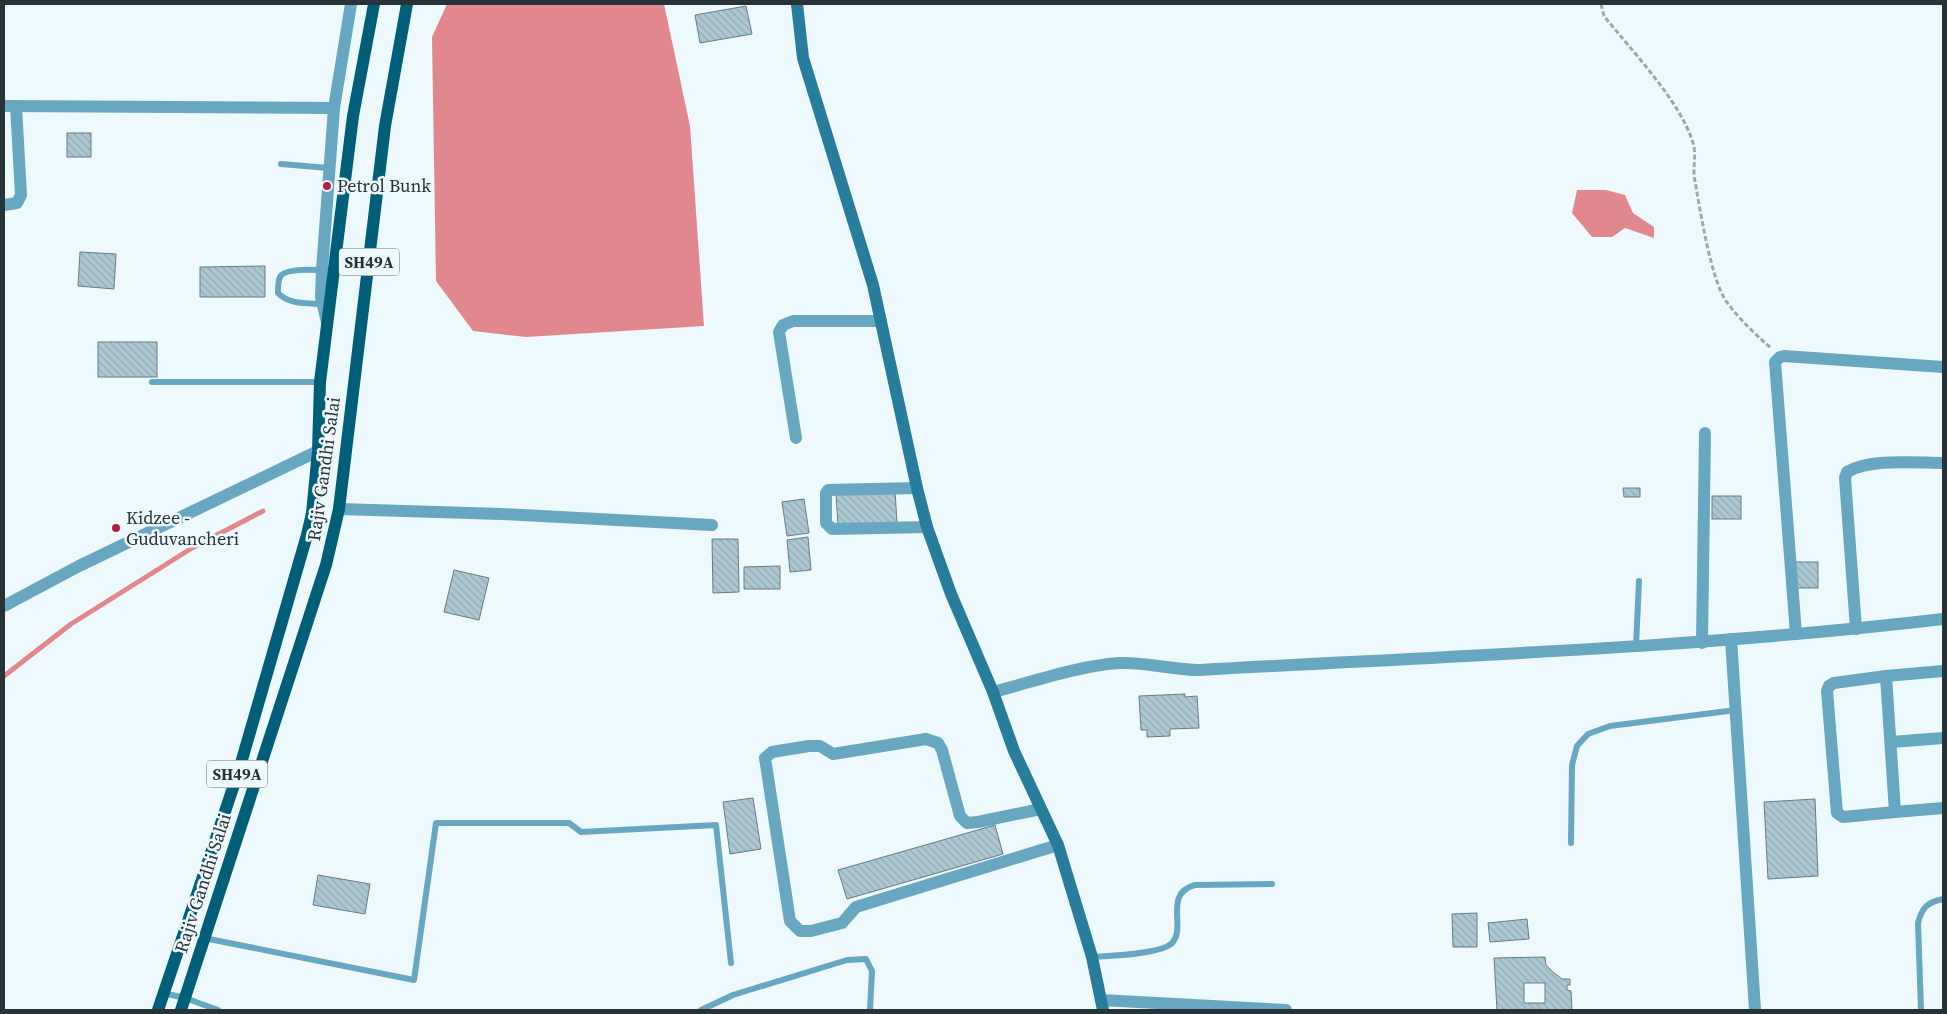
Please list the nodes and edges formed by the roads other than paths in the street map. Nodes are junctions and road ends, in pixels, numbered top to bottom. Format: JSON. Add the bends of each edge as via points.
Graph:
{"nodes":[{"id":1,"x":352,"y":4,"type":"edge"},
{"id":2,"x":374,"y":4,"type":"edge"},
{"id":3,"x":407,"y":4,"type":"edge"},
{"id":4,"x":797,"y":4,"type":"edge"},
{"id":5,"x":10,"y":106,"type":"edge"},
{"id":6,"x":334,"y":108,"type":"junction"},
{"id":7,"x":281,"y":164,"type":"dead end"},
{"id":8,"x":329,"y":168,"type":"junction"},
{"id":9,"x":4,"y":205,"type":"edge"},
{"id":10,"x":322,"y":270,"type":"junction"},
{"id":11,"x":323,"y":304,"type":"junction"},
{"id":12,"x":881,"y":321,"type":"junction"},
{"id":13,"x":328,"y":324,"type":"junction"},
{"id":14,"x":1943,"y":367,"type":"edge"},
{"id":15,"x":152,"y":382,"type":"dead end"},
{"id":16,"x":320,"y":382,"type":"junction"},
{"id":17,"x":1705,"y":433,"type":"dead end"},
{"id":18,"x":796,"y":438,"type":"dead end"},
{"id":19,"x":318,"y":451,"type":"junction"},
{"id":20,"x":1943,"y":463,"type":"edge"},
{"id":21,"x":917,"y":488,"type":"junction"},
{"id":22,"x":339,"y":509,"type":"junction"},
{"id":23,"x":712,"y":525,"type":"dead end"},
{"id":24,"x":927,"y":527,"type":"junction"},
{"id":25,"x":1639,"y":581,"type":"dead end"},
{"id":26,"x":4,"y":606,"type":"edge"},
{"id":27,"x":1943,"y":619,"type":"edge"},
{"id":28,"x":1856,"y":629,"type":"junction"},
{"id":29,"x":1796,"y":634,"type":"junction"},
{"id":30,"x":1731,"y":639,"type":"junction"},
{"id":31,"x":1702,"y":642,"type":"junction"},
{"id":32,"x":1636,"y":646,"type":"junction"},
{"id":33,"x":1943,"y":671,"type":"edge"},
{"id":34,"x":1886,"y":676,"type":"junction"},
{"id":35,"x":993,"y":692,"type":"junction"},
{"id":36,"x":1736,"y":710,"type":"junction"},
{"id":37,"x":1943,"y":738,"type":"edge"},
{"id":38,"x":1891,"y":742,"type":"junction"},
{"id":39,"x":235,"y":781,"type":"junction"},
{"id":40,"x":253,"y":788,"type":"junction"},
{"id":41,"x":1041,"y":808,"type":"junction"},
{"id":42,"x":1943,"y":808,"type":"edge"},
{"id":43,"x":1895,"y":812,"type":"junction"},
{"id":44,"x":1571,"y":843,"type":"dead end"},
{"id":45,"x":1058,"y":845,"type":"junction"},
{"id":46,"x":1272,"y":884,"type":"dead end"},
{"id":47,"x":1943,"y":899,"type":"edge"},
{"id":48,"x":204,"y":938,"type":"junction"},
{"id":49,"x":1092,"y":957,"type":"junction"},
{"id":50,"x":731,"y":963,"type":"dead end"},
{"id":51,"x":163,"y":993,"type":"junction"},
{"id":52,"x":183,"y":1004,"type":"edge"},
{"id":53,"x":1102,"y":1005,"type":"edge"},
{"id":54,"x":158,"y":1010,"type":"edge"},
{"id":55,"x":218,"y":1010,"type":"edge"},
{"id":56,"x":702,"y":1010,"type":"edge"},
{"id":57,"x":870,"y":1010,"type":"edge"},
{"id":58,"x":1286,"y":1010,"type":"edge"},
{"id":59,"x":1755,"y":1010,"type":"edge"},
{"id":60,"x":1921,"y":1010,"type":"edge"}],
"edges":[{"from":1,"to":6,"type":"street"},
{"from":2,"to":13,"type":"main road","name":"Rajiv Gandhi Salai","number":"SH49A","via":[[353,116]]},
{"from":3,"to":22,"type":"main road","name":"Rajiv Gandhi Salai","number":"SH49A","via":[[385,126]]},
{"from":4,"to":12,"type":"street","via":[[803,58],[873,285]]},
{"from":5,"to":6,"type":"street"},
{"from":5,"to":9,"type":"street","via":[[21,195],[17,203]]},
{"from":6,"to":8,"type":"street"},
{"from":7,"to":8,"type":"lane"},
{"from":8,"to":10,"type":"street"},
{"from":10,"to":11,"type":"street"},
{"from":10,"to":11,"type":"lane","via":[[281,274],[278,293],[291,302]]},
{"from":11,"to":13,"type":"street"},
{"from":12,"to":18,"type":"street","via":[[793,321],[783,324],[779,332]]},
{"from":12,"to":21,"type":"street"},
{"from":13,"to":16,"type":"main road","name":"Rajiv Gandhi Salai","number":"SH49A"},
{"from":14,"to":29,"type":"street","via":[[1780,357],[1775,362]]},
{"from":15,"to":16,"type":"lane"},
{"from":16,"to":19,"type":"main road","name":"Rajiv Gandhi Salai","number":"SH49A"},
{"from":17,"to":31,"type":"street"},
{"from":19,"to":26,"type":"street","via":[[79,566]]},
{"from":19,"to":39,"type":"main road","name":"Rajiv Gandhi Salai","number":"SH49A","via":[[308,535]]},
{"from":20,"to":28,"type":"street","via":[[1868,465],[1847,472]]},
{"from":21,"to":24,"type":"street"},
{"from":21,"to":24,"type":"street","via":[[828,490],[826,524],[832,529]]},
{"from":22,"to":23,"type":"street"},
{"from":22,"to":40,"type":"main road","name":"Rajiv Gandhi Salai","number":"SH49A","via":[[326,565]]},
{"from":24,"to":35,"type":"street","via":[[951,594]]},
{"from":25,"to":32,"type":"lane"},
{"from":27,"to":28,"type":"street"},
{"from":28,"to":29,"type":"street"},
{"from":29,"to":30,"type":"street"},
{"from":30,"to":31,"type":"street"},
{"from":30,"to":36,"type":"street"},
{"from":31,"to":32,"type":"street"},
{"from":32,"to":35,"type":"street","via":[[1200,670],[1118,663]]},
{"from":33,"to":34,"type":"street"},
{"from":34,"to":38,"type":"street"},
{"from":34,"to":43,"type":"street","via":[[1834,683],[1827,691],[1837,813],[1843,817]]},
{"from":35,"to":41,"type":"street","via":[[1014,751]]},
{"from":36,"to":44,"type":"lane","via":[[1610,726],[1588,734],[1577,746],[1572,765]]},
{"from":36,"to":59,"type":"street"},
{"from":37,"to":38,"type":"street"},
{"from":38,"to":43,"type":"street"},
{"from":39,"to":40,"type":"main road"},
{"from":39,"to":51,"type":"main road","name":"Rajiv Gandhi Salai","number":"SH49A"},
{"from":40,"to":48,"type":"main road","name":"Rajiv Gandhi Salai","number":"SH49A"},
{"from":41,"to":45,"type":"street"},
{"from":41,"to":45,"type":"street","via":[[967,823],[960,816],[942,750],[933,740],[833,754],[820,746],[809,746],[772,752],[765,758],[790,921],[800,931],[842,923],[856,907]]},
{"from":42,"to":43,"type":"street"},
{"from":45,"to":49,"type":"street"},
{"from":46,"to":49,"type":"lane","via":[[1186,887],[1179,898],[1173,943],[1157,950]]},
{"from":47,"to":60,"type":"lane","via":[[1926,905],[1918,922]]},
{"from":48,"to":50,"type":"lane","via":[[414,980],[436,823],[569,823],[581,832],[716,825]]},
{"from":48,"to":52,"type":"main road","name":"Rajiv Gandhi Salai","number":"SH49A"},
{"from":49,"to":53,"type":"street"},
{"from":51,"to":52,"type":"lane"},
{"from":51,"to":54,"type":"main road","name":"Rajiv Gandhi Salai","number":"SH49A"},
{"from":52,"to":55,"type":"lane"},
{"from":53,"to":58,"type":"street"},
{"from":56,"to":57,"type":"lane","via":[[734,996],[859,958],[866,959],[872,971]]}]}
